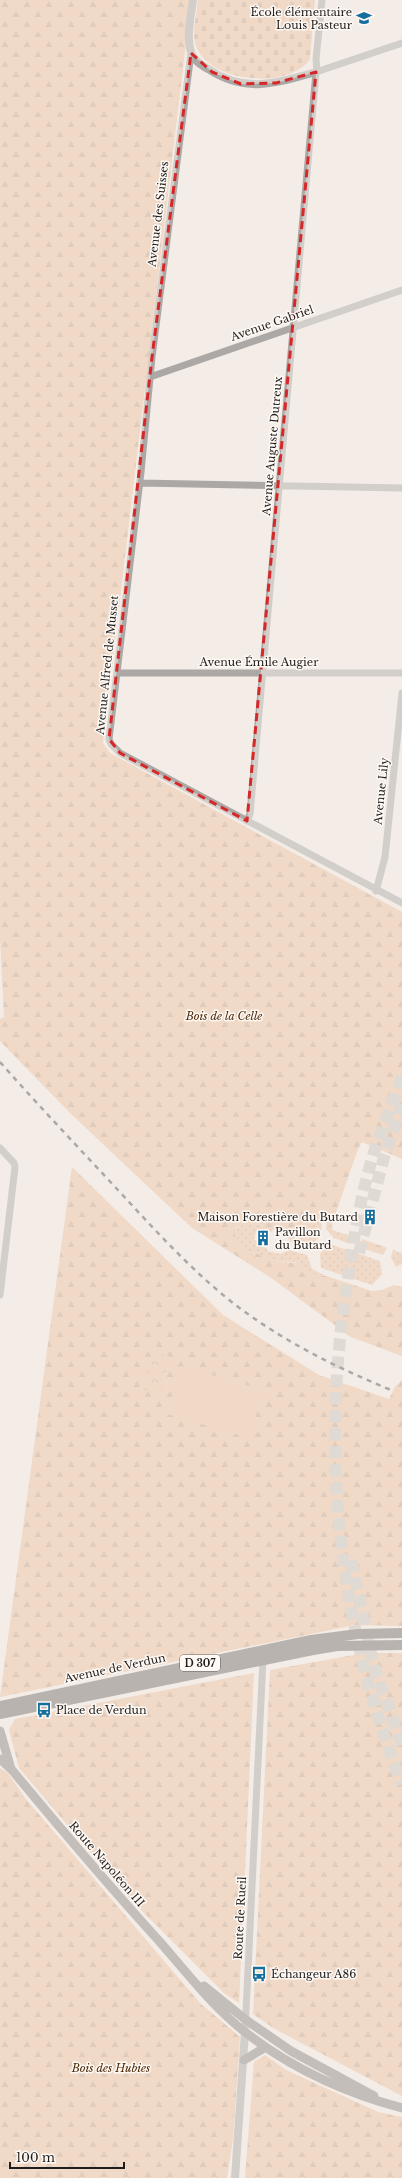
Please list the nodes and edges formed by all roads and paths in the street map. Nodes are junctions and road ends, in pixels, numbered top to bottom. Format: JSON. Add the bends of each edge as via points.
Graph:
{"nodes":[{"id":1,"x":193,"y":0,"type":"edge"},
{"id":2,"x":322,"y":0,"type":"edge"},
{"id":3,"x":402,"y":43,"type":"edge"},
{"id":4,"x":191,"y":53,"type":"junction"},
{"id":5,"x":317,"y":72,"type":"junction"},
{"id":6,"x":402,"y":290,"type":"edge"},
{"id":7,"x":293,"y":327,"type":"junction"},
{"id":8,"x":150,"y":378,"type":"junction"},
{"id":9,"x":140,"y":483,"type":"junction"},
{"id":10,"x":279,"y":486,"type":"junction"},
{"id":11,"x":402,"y":488,"type":"edge"},
{"id":12,"x":117,"y":673,"type":"junction"},
{"id":13,"x":263,"y":673,"type":"junction"},
{"id":14,"x":402,"y":673,"type":"edge"},
{"id":15,"x":402,"y":693,"type":"edge"},
{"id":16,"x":247,"y":821,"type":"junction"},
{"id":17,"x":376,"y":891,"type":"junction"},
{"id":18,"x":402,"y":903,"type":"edge"},
{"id":19,"x":0,"y":1148,"type":"edge"},
{"id":20,"x":0,"y":1295,"type":"edge"},
{"id":21,"x":402,"y":1633,"type":"edge"},
{"id":22,"x":402,"y":1645,"type":"edge"},
{"id":23,"x":263,"y":1659,"type":"junction"},
{"id":24,"x":0,"y":1706,"type":"edge"},
{"id":25,"x":0,"y":1714,"type":"edge"},
{"id":26,"x":0,"y":1731,"type":"edge"},
{"id":27,"x":0,"y":1759,"type":"edge"},
{"id":28,"x":12,"y":1770,"type":"junction"},
{"id":29,"x":186,"y":1972,"type":"junction"},
{"id":30,"x":246,"y":2020,"type":"junction"},
{"id":31,"x":245,"y":2032,"type":"junction"},
{"id":32,"x":266,"y":2047,"type":"junction"},
{"id":33,"x":244,"y":2060,"type":"junction"},
{"id":34,"x":381,"y":2101,"type":"junction"},
{"id":35,"x":402,"y":2108,"type":"edge"},
{"id":36,"x":235,"y":2178,"type":"edge"}],
"edges":[{"from":1,"to":4,"type":"street"},
{"from":2,"to":5,"type":"street","name":"Avenue Auguste Dutreux"},
{"from":3,"to":5,"type":"street"},
{"from":4,"to":5,"type":"street","via":[[212,72],[241,84],[260,86]]},
{"from":4,"to":8,"type":"street","name":"Avenue des Suisses"},
{"from":5,"to":7,"type":"street","name":"Avenue Auguste Dutreux"},
{"from":6,"to":7,"type":"street","name":"Avenue Gabriel"},
{"from":7,"to":8,"type":"street","name":"Avenue Gabriel"},
{"from":7,"to":10,"type":"street","name":"Avenue Auguste Dutreux"},
{"from":8,"to":9,"type":"street","name":"Avenue Alfred de Musset"},
{"from":9,"to":10,"type":"street"},
{"from":9,"to":12,"type":"street","name":"Avenue Alfred de Musset"},
{"from":10,"to":11,"type":"street"},
{"from":10,"to":13,"type":"street","name":"Avenue Auguste Dutreux"},
{"from":12,"to":13,"type":"street","name":"Avenue Émile Augier"},
{"from":12,"to":16,"type":"street","name":"Avenue Alfred de Musset","via":[[109,731],[111,744],[120,753]]},
{"from":13,"to":14,"type":"street","name":"Avenue Émile Augier"},
{"from":13,"to":16,"type":"street","name":"Avenue Auguste Dutreux","via":[[250,814]]},
{"from":15,"to":17,"type":"street","name":"Avenue Lily","via":[[385,857]]},
{"from":16,"to":17,"type":"street","name":"Avenue Alfred de Musset"},
{"from":17,"to":18,"type":"street","name":"Avenue Alfred de Musset"},
{"from":19,"to":20,"type":"street","via":[[15,1164]]},
{"from":21,"to":24,"type":"main road","name":"Avenue de Verdun","number":"D 307","via":[[358,1634],[311,1640]]},
{"from":22,"to":23,"type":"main road","name":"Avenue de Verdun","number":"D 307","via":[[337,1646]]},
{"from":23,"to":25,"type":"main road","name":"Avenue de Verdun","number":"D 307"},
{"from":23,"to":30,"type":"street","name":"Route de Rueil"},
{"from":26,"to":28,"type":"main road","name":"Route Napoléon III"},
{"from":27,"to":28,"type":"main road","name":"Route Napoléon III"},
{"from":28,"to":29,"type":"main road","name":"Route Napoléon III"},
{"from":29,"to":30,"type":"main road","name":"Route Napoléon III"},
{"from":29,"to":31,"type":"main road","name":"Route Napoléon III","via":[[223,2013]]},
{"from":30,"to":31,"type":"street","name":"Route de Rueil"},
{"from":30,"to":34,"type":"main road","name":"Route Napoléon III","via":[[291,2051],[362,2088]]},
{"from":31,"to":32,"type":"main road","name":"Route Napoléon III"},
{"from":31,"to":33,"type":"street","name":"Route de Rueil"},
{"from":32,"to":33,"type":"main road"},
{"from":32,"to":34,"type":"main road","name":"Route Napoléon III","via":[[346,2091]]},
{"from":33,"to":36,"type":"street","name":"Route de Rueil"},
{"from":34,"to":35,"type":"main road","name":"Route Napoléon III"}]}
